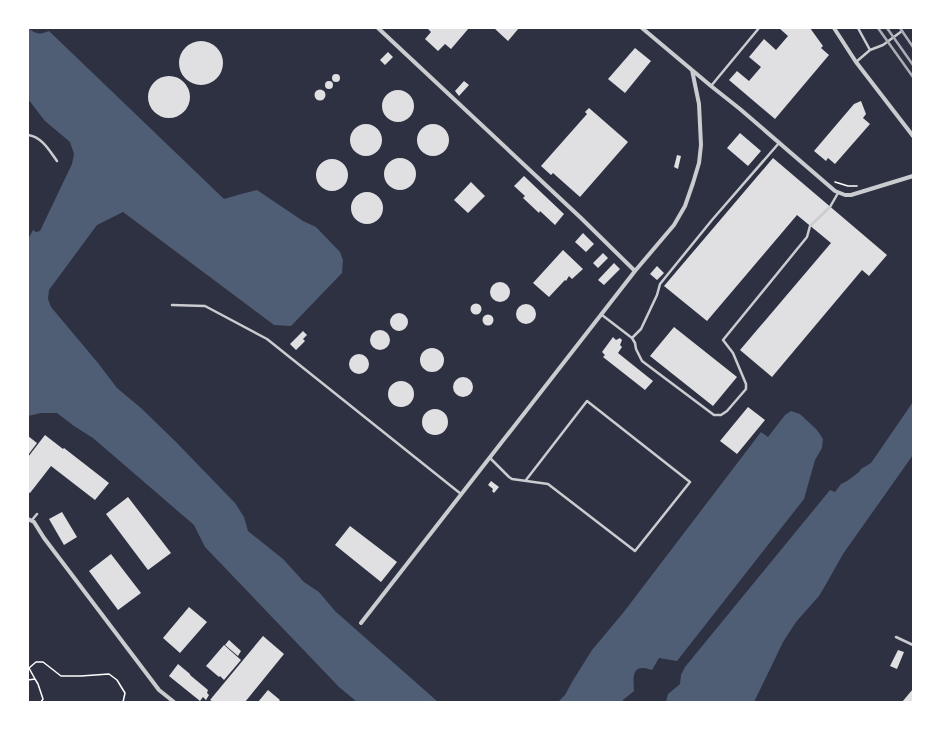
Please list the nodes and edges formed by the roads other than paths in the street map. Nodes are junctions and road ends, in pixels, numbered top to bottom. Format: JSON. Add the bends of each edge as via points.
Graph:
{"nodes":[{"id":1,"x":378,"y":28,"type":"edge"},
{"id":2,"x":642,"y":28,"type":"edge"},
{"id":3,"x":759,"y":28,"type":"edge"},
{"id":4,"x":834,"y":28,"type":"edge"},
{"id":5,"x":858,"y":28,"type":"edge"},
{"id":6,"x":902,"y":31,"type":"dead end"},
{"id":7,"x":870,"y":50,"type":"junction"},
{"id":8,"x":856,"y":62,"type":"junction"},
{"id":9,"x":692,"y":70,"type":"junction"},
{"id":10,"x":710,"y":86,"type":"junction"},
{"id":11,"x":28,"y":135,"type":"edge"},
{"id":12,"x":913,"y":136,"type":"edge"},
{"id":13,"x":779,"y":143,"type":"junction"},
{"id":14,"x":57,"y":161,"type":"dead end"},
{"id":15,"x":913,"y":176,"type":"edge"},
{"id":16,"x":838,"y":193,"type":"junction"},
{"id":17,"x":635,"y":271,"type":"junction"},
{"id":18,"x":172,"y":305,"type":"dead end"},
{"id":19,"x":602,"y":315,"type":"junction"},
{"id":20,"x":632,"y":338,"type":"junction"},
{"id":21,"x":490,"y":458,"type":"junction"},
{"id":22,"x":526,"y":480,"type":"junction"},
{"id":23,"x":461,"y":494,"type":"junction"},
{"id":24,"x":37,"y":514,"type":"dead end"},
{"id":25,"x":30,"y":520,"type":"edge"},
{"id":26,"x":360,"y":622,"type":"dead end"},
{"id":27,"x":896,"y":637,"type":"dead end"},
{"id":28,"x":913,"y":645,"type":"edge"},
{"id":29,"x":174,"y":702,"type":"edge"}],
"edges":[{"from":1,"to":17,"type":"street"},
{"from":2,"to":9,"type":"street"},
{"from":3,"to":10,"type":"lane"},
{"from":4,"to":8,"type":"street"},
{"from":5,"to":7,"type":"lane"},
{"from":6,"to":7,"type":"lane","via":[[883,45]]},
{"from":7,"to":8,"type":"lane"},
{"from":8,"to":12,"type":"street"},
{"from":9,"to":10,"type":"street"},
{"from":9,"to":17,"type":"street","via":[[699,104],[701,145],[695,177],[685,206],[674,225]]},
{"from":10,"to":13,"type":"street"},
{"from":11,"to":14,"type":"lane","via":[[40,140]]},
{"from":13,"to":16,"type":"street"},
{"from":13,"to":20,"type":"lane","via":[[660,284],[641,329]]},
{"from":15,"to":16,"type":"street","via":[[851,195]]},
{"from":16,"to":20,"type":"lane","via":[[830,207],[810,226],[807,237],[723,340],[733,353],[746,384],[746,389],[727,411],[721,415],[714,415],[642,361]]},
{"from":17,"to":19,"type":"street"},
{"from":18,"to":23,"type":"lane","via":[[205,306],[266,339]]},
{"from":19,"to":20,"type":"lane"},
{"from":19,"to":21,"type":"street"},
{"from":21,"to":22,"type":"lane","via":[[509,477]]},
{"from":21,"to":23,"type":"street"},
{"from":22,"to":22,"type":"lane","via":[[548,484],[635,551],[690,482],[587,401]]},
{"from":23,"to":26,"type":"street"},
{"from":24,"to":25,"type":"lane"},
{"from":25,"to":29,"type":"street","via":[[159,690]]},
{"from":27,"to":28,"type":"lane"}]}
